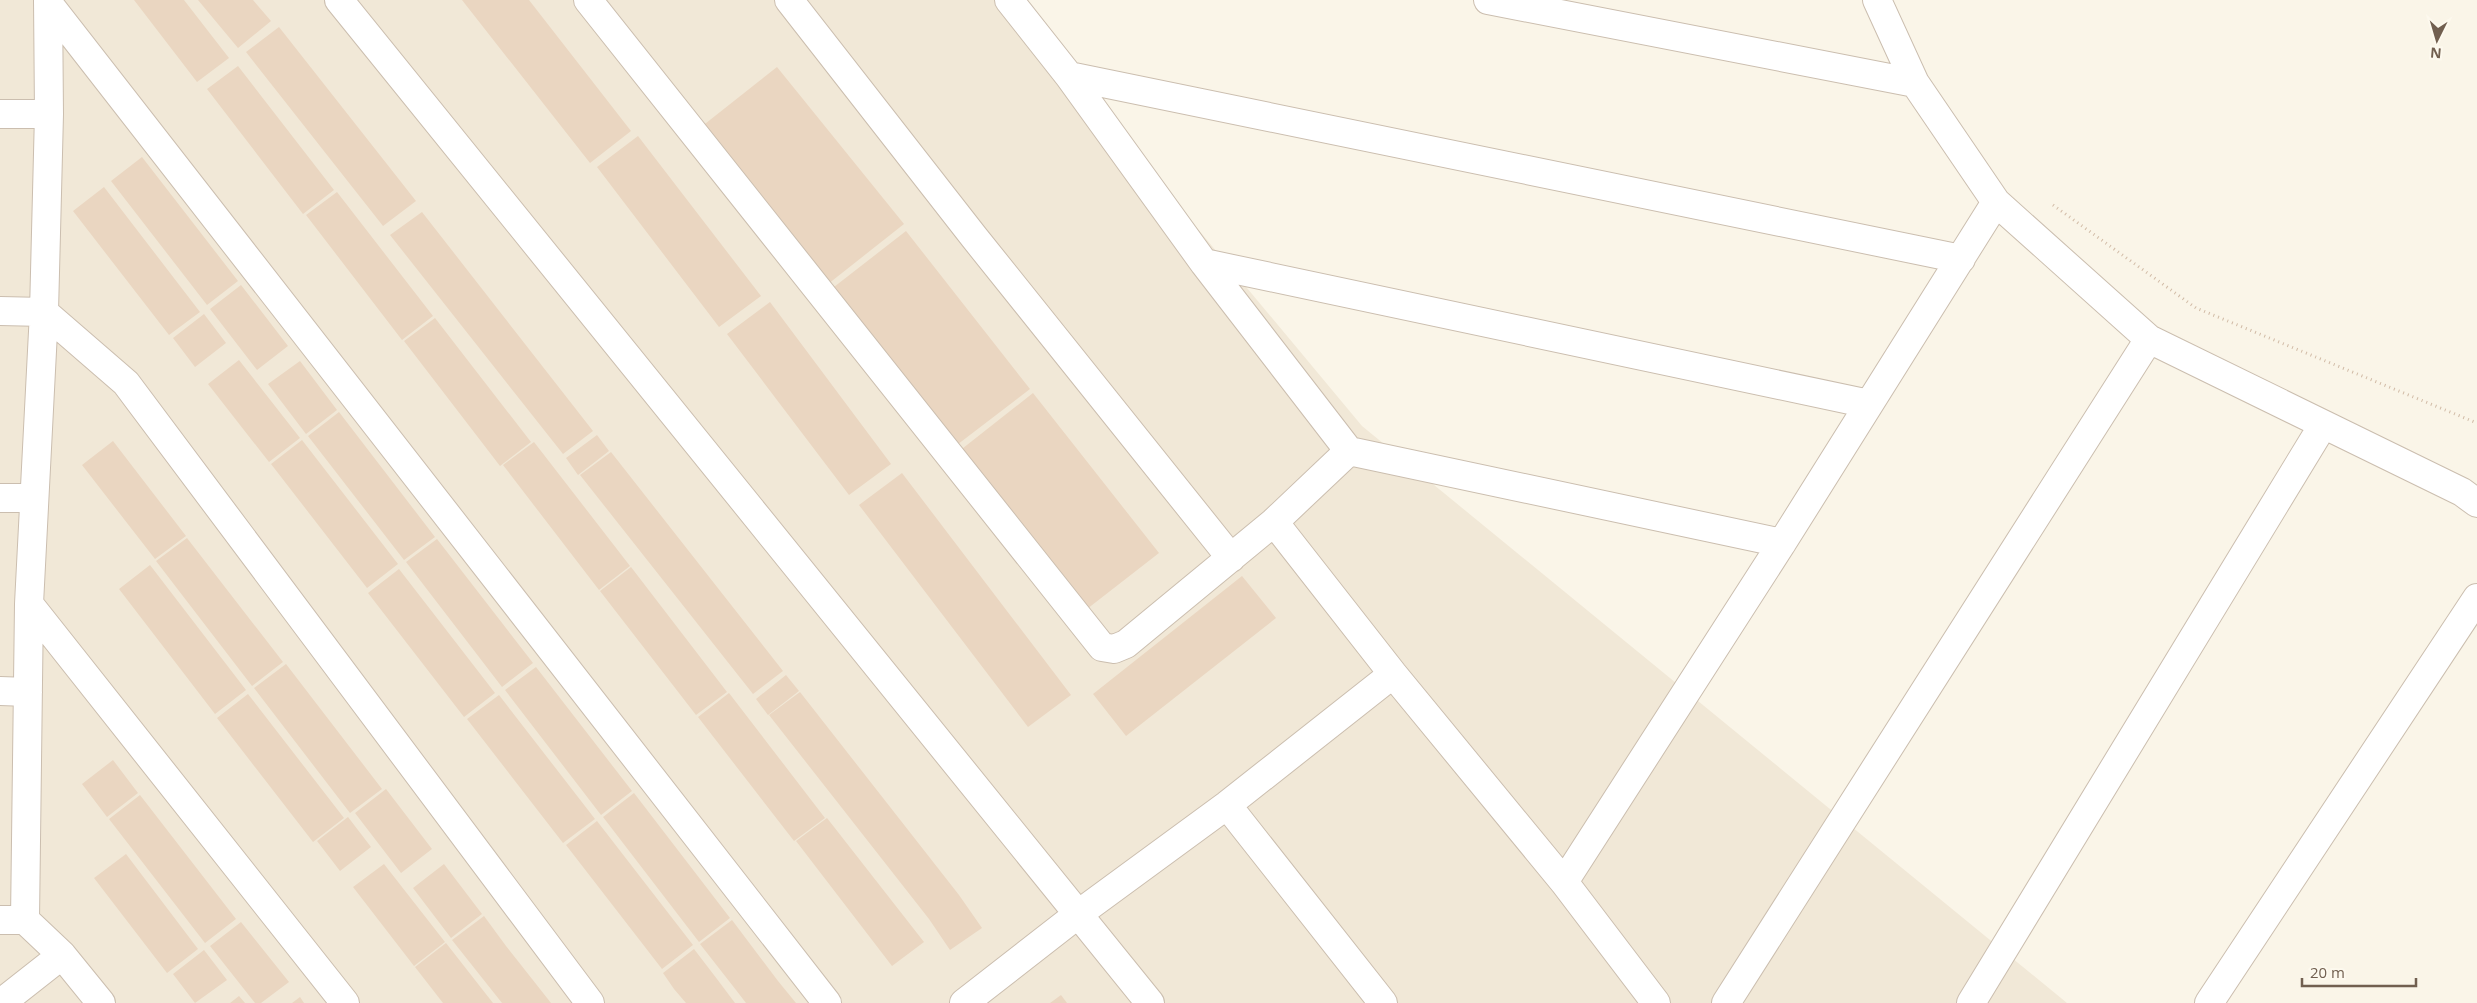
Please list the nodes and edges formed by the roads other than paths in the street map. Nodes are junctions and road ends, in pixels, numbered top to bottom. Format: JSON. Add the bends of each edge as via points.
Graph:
{"nodes":[{"id":1,"x":339,"y":0,"type":"edge"},
{"id":2,"x":588,"y":0,"type":"edge"},
{"id":3,"x":789,"y":0,"type":"edge"},
{"id":4,"x":1008,"y":0,"type":"edge"},
{"id":5,"x":1488,"y":0,"type":"edge"},
{"id":6,"x":1877,"y":0,"type":"edge"},
{"id":7,"x":48,"y":1,"type":"edge"},
{"id":8,"x":1069,"y":76,"type":"junction"},
{"id":9,"x":1915,"y":83,"type":"junction"},
{"id":10,"x":0,"y":114,"type":"edge"},
{"id":11,"x":49,"y":114,"type":"junction"},
{"id":12,"x":1996,"y":202,"type":"junction"},
{"id":13,"x":1961,"y":259,"type":"junction"},
{"id":14,"x":1204,"y":263,"type":"junction"},
{"id":15,"x":0,"y":311,"type":"edge"},
{"id":16,"x":44,"y":312,"type":"junction"},
{"id":17,"x":2149,"y":339,"type":"junction"},
{"id":18,"x":1869,"y":404,"type":"junction"},
{"id":19,"x":2324,"y":425,"type":"junction"},
{"id":20,"x":1348,"y":451,"type":"junction"},
{"id":21,"x":0,"y":498,"type":"edge"},
{"id":22,"x":34,"y":498,"type":"junction"},
{"id":23,"x":2477,"y":504,"type":"edge"},
{"id":24,"x":1274,"y":522,"type":"junction"},
{"id":25,"x":1782,"y":543,"type":"junction"},
{"id":26,"x":1231,"y":558,"type":"junction"},
{"id":27,"x":2477,"y":598,"type":"edge"},
{"id":28,"x":29,"y":604,"type":"junction"},
{"id":29,"x":1393,"y":674,"type":"junction"},
{"id":30,"x":0,"y":691,"type":"edge"},
{"id":31,"x":28,"y":692,"type":"junction"},
{"id":32,"x":1227,"y":805,"type":"junction"},
{"id":33,"x":1564,"y":882,"type":"junction"},
{"id":34,"x":1077,"y":915,"type":"junction"},
{"id":35,"x":12,"y":920,"type":"edge"},
{"id":36,"x":62,"y":955,"type":"junction"},
{"id":37,"x":1,"y":1003,"type":"edge"},
{"id":38,"x":101,"y":1003,"type":"edge"},
{"id":39,"x":345,"y":1003,"type":"edge"},
{"id":40,"x":590,"y":1003,"type":"edge"},
{"id":41,"x":827,"y":1003,"type":"edge"},
{"id":42,"x":964,"y":1003,"type":"edge"},
{"id":43,"x":1150,"y":1003,"type":"edge"},
{"id":44,"x":1383,"y":1003,"type":"edge"},
{"id":45,"x":1656,"y":1003,"type":"edge"},
{"id":46,"x":1726,"y":1003,"type":"edge"},
{"id":47,"x":1971,"y":1003,"type":"edge"},
{"id":48,"x":2209,"y":1003,"type":"edge"}],
"edges":[{"from":1,"to":34,"type":"street"},
{"from":2,"to":26,"type":"street","via":[[1102,647],[1114,649],[1126,644]]},
{"from":3,"to":26,"type":"street"},
{"from":4,"to":8,"type":"street"},
{"from":5,"to":9,"type":"street"},
{"from":6,"to":9,"type":"street"},
{"from":7,"to":11,"type":"street"},
{"from":7,"to":41,"type":"street"},
{"from":8,"to":13,"type":"street"},
{"from":8,"to":14,"type":"street"},
{"from":9,"to":12,"type":"street"},
{"from":10,"to":11,"type":"street"},
{"from":11,"to":16,"type":"street"},
{"from":12,"to":13,"type":"street"},
{"from":12,"to":17,"type":"street"},
{"from":13,"to":18,"type":"street"},
{"from":14,"to":18,"type":"street"},
{"from":14,"to":20,"type":"street"},
{"from":15,"to":16,"type":"street"},
{"from":16,"to":22,"type":"street"},
{"from":16,"to":40,"type":"street","via":[[126,383]]},
{"from":17,"to":19,"type":"street"},
{"from":17,"to":46,"type":"street"},
{"from":18,"to":25,"type":"street"},
{"from":19,"to":23,"type":"street","via":[[2462,492]]},
{"from":19,"to":47,"type":"street"},
{"from":20,"to":24,"type":"street"},
{"from":20,"to":25,"type":"street"},
{"from":21,"to":22,"type":"street"},
{"from":22,"to":28,"type":"street"},
{"from":24,"to":26,"type":"street"},
{"from":24,"to":29,"type":"street"},
{"from":25,"to":33,"type":"street"},
{"from":27,"to":48,"type":"street"},
{"from":28,"to":31,"type":"street"},
{"from":28,"to":39,"type":"street"},
{"from":29,"to":32,"type":"street"},
{"from":29,"to":33,"type":"street"},
{"from":30,"to":31,"type":"street"},
{"from":31,"to":35,"type":"street"},
{"from":32,"to":34,"type":"street"},
{"from":32,"to":44,"type":"street"},
{"from":33,"to":45,"type":"street"},
{"from":34,"to":42,"type":"street"},
{"from":34,"to":43,"type":"street"},
{"from":35,"to":36,"type":"street"},
{"from":36,"to":37,"type":"street"},
{"from":36,"to":38,"type":"street"}]}
